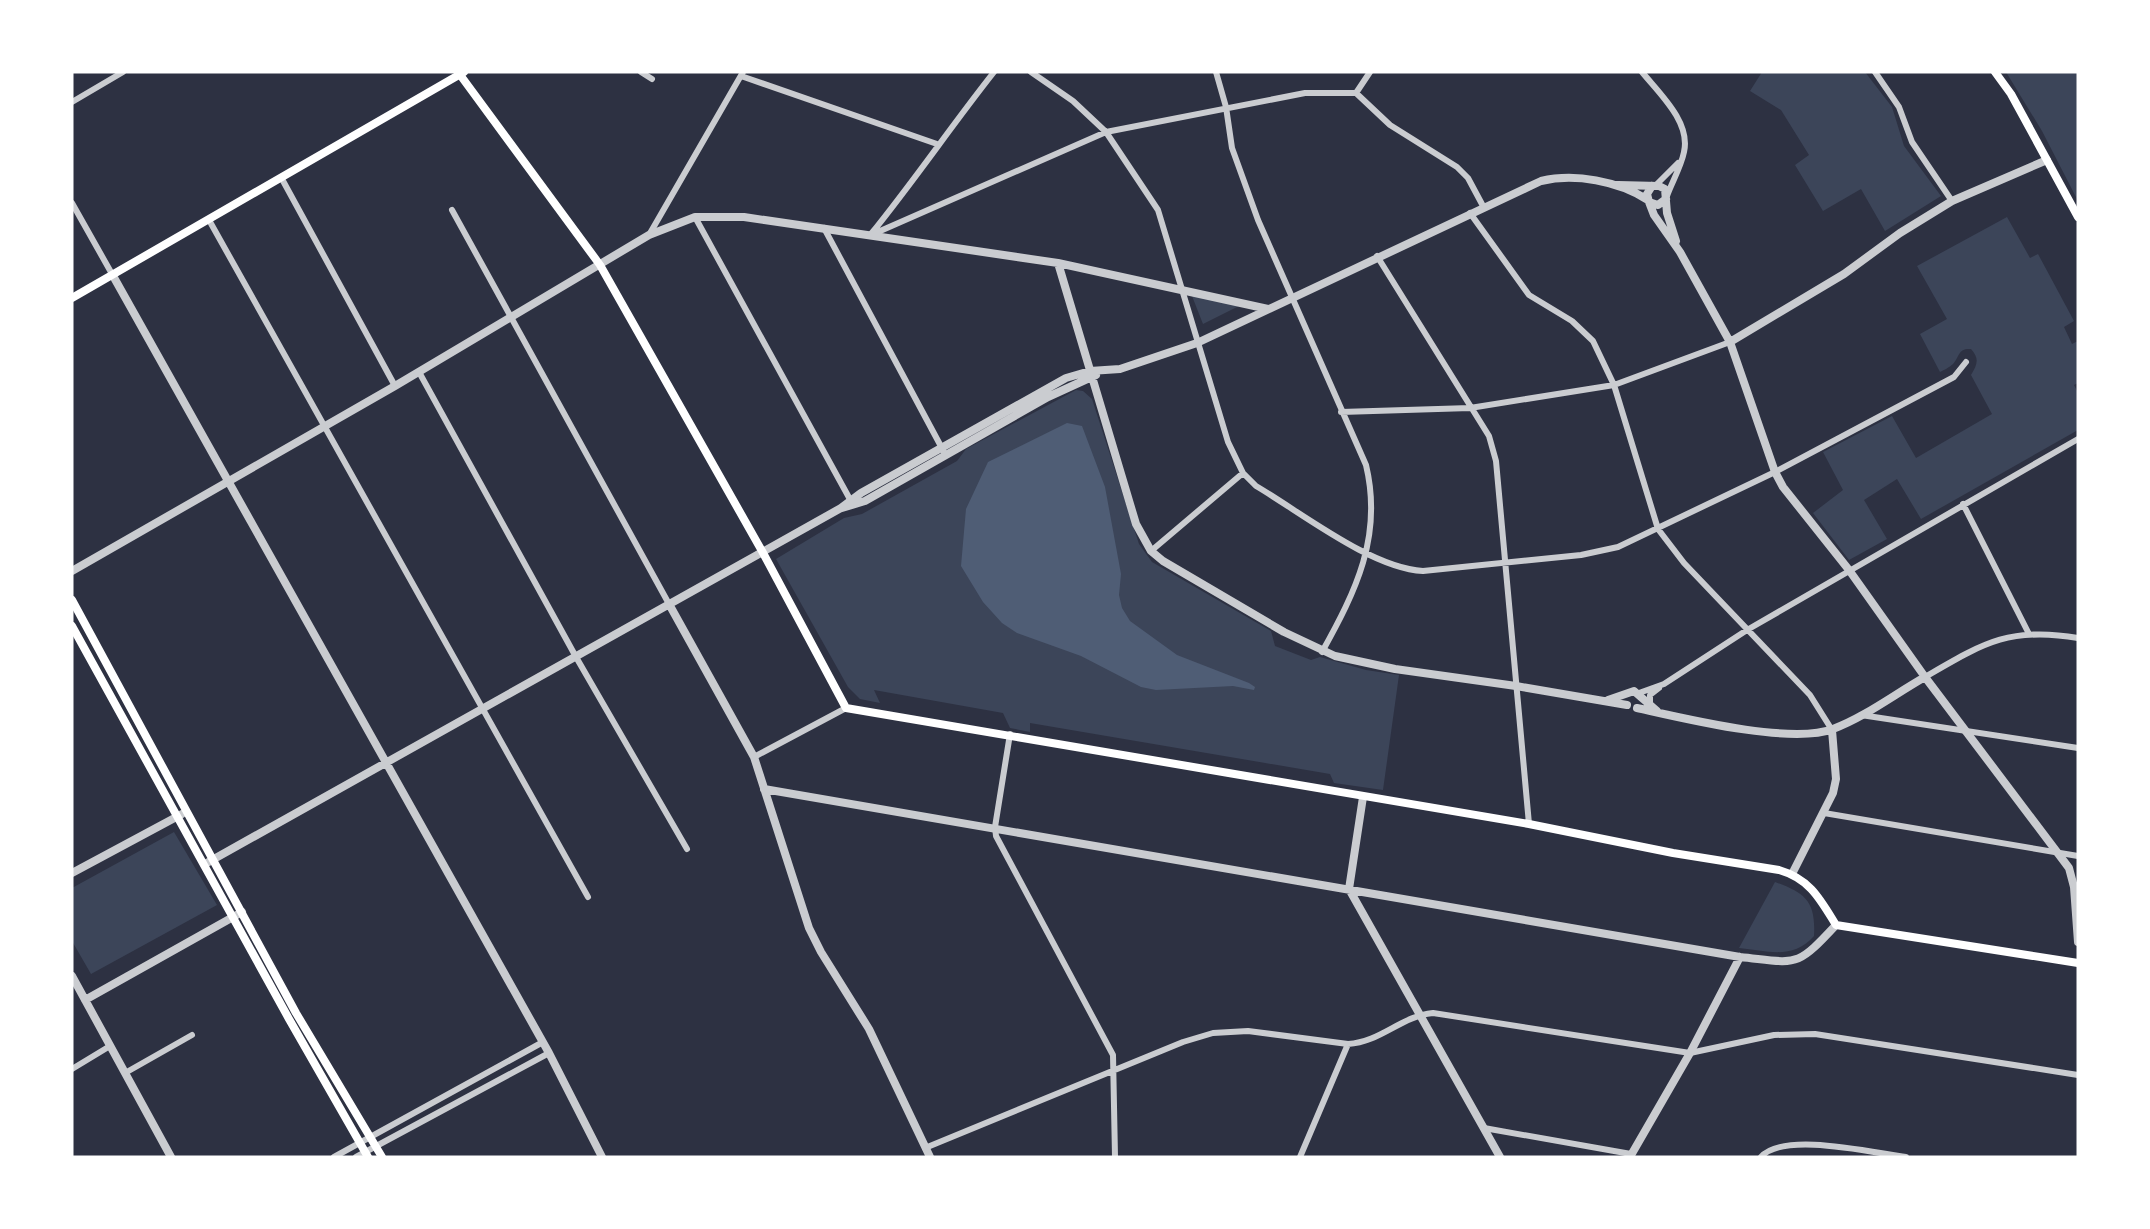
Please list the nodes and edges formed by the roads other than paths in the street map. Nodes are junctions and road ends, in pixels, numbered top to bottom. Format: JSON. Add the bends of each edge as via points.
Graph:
{"nodes":[{"id":1,"x":123,"y":72,"type":"edge"},
{"id":2,"x":641,"y":72,"type":"edge"},
{"id":3,"x":994,"y":72,"type":"edge"},
{"id":4,"x":1032,"y":72,"type":"edge"},
{"id":5,"x":1216,"y":72,"type":"edge"},
{"id":6,"x":1370,"y":72,"type":"edge"},
{"id":7,"x":1642,"y":72,"type":"edge"},
{"id":8,"x":1875,"y":72,"type":"edge"},
{"id":9,"x":1995,"y":72,"type":"edge"},
{"id":10,"x":461,"y":73,"type":"edge"},
{"id":11,"x":742,"y":74,"type":"edge"},
{"id":12,"x":652,"y":79,"type":"dead end"},
{"id":13,"x":1356,"y":93,"type":"junction"},
{"id":14,"x":72,"y":102,"type":"edge"},
{"id":15,"x":1226,"y":107,"type":"junction"},
{"id":16,"x":1106,"y":132,"type":"junction"},
{"id":17,"x":937,"y":144,"type":"junction"},
{"id":18,"x":2047,"y":160,"type":"junction"},
{"id":19,"x":1681,"y":161,"type":"junction"},
{"id":20,"x":282,"y":179,"type":"junction"},
{"id":21,"x":1616,"y":185,"type":"junction"},
{"id":22,"x":1654,"y":186,"type":"junction"},
{"id":23,"x":1666,"y":198,"type":"junction"},
{"id":24,"x":1649,"y":201,"type":"junction"},
{"id":25,"x":1952,"y":201,"type":"junction"},
{"id":26,"x":72,"y":203,"type":"edge"},
{"id":27,"x":1483,"y":206,"type":"junction"},
{"id":28,"x":452,"y":210,"type":"dead end"},
{"id":29,"x":1470,"y":213,"type":"junction"},
{"id":30,"x":695,"y":216,"type":"junction"},
{"id":31,"x":2078,"y":217,"type":"edge"},
{"id":32,"x":209,"y":220,"type":"junction"},
{"id":33,"x":824,"y":227,"type":"junction"},
{"id":34,"x":870,"y":235,"type":"junction"},
{"id":35,"x":649,"y":236,"type":"junction"},
{"id":36,"x":1680,"y":252,"type":"junction"},
{"id":37,"x":1377,"y":256,"type":"junction"},
{"id":38,"x":1058,"y":263,"type":"junction"},
{"id":39,"x":600,"y":265,"type":"junction"},
{"id":40,"x":112,"y":274,"type":"junction"},
{"id":41,"x":1181,"y":291,"type":"junction"},
{"id":42,"x":1290,"y":297,"type":"junction"},
{"id":43,"x":72,"y":298,"type":"edge"},
{"id":44,"x":1268,"y":309,"type":"junction"},
{"id":45,"x":511,"y":317,"type":"junction"},
{"id":46,"x":1730,"y":342,"type":"junction"},
{"id":47,"x":1197,"y":343,"type":"junction"},
{"id":48,"x":1966,"y":362,"type":"dead end"},
{"id":49,"x":419,"y":372,"type":"junction"},
{"id":50,"x":1091,"y":374,"type":"junction"},
{"id":51,"x":1614,"y":385,"type":"junction"},
{"id":52,"x":395,"y":386,"type":"junction"},
{"id":53,"x":1470,"y":408,"type":"junction"},
{"id":54,"x":1341,"y":412,"type":"junction"},
{"id":55,"x":326,"y":426,"type":"junction"},
{"id":56,"x":2078,"y":439,"type":"edge"},
{"id":57,"x":943,"y":450,"type":"junction"},
{"id":58,"x":1775,"y":472,"type":"junction"},
{"id":59,"x":1243,"y":473,"type":"junction"},
{"id":60,"x":228,"y":481,"type":"junction"},
{"id":61,"x":852,"y":503,"type":"junction"},
{"id":62,"x":1963,"y":504,"type":"junction"},
{"id":63,"x":1658,"y":529,"type":"junction"},
{"id":64,"x":762,"y":551,"type":"junction"},
{"id":65,"x":1151,"y":551,"type":"junction"},
{"id":66,"x":1366,"y":553,"type":"junction"},
{"id":67,"x":1506,"y":562,"type":"junction"},
{"id":68,"x":1849,"y":570,"type":"junction"},
{"id":69,"x":72,"y":571,"type":"edge"},
{"id":70,"x":72,"y":600,"type":"edge"},
{"id":71,"x":669,"y":604,"type":"junction"},
{"id":72,"x":72,"y":626,"type":"edge"},
{"id":73,"x":1747,"y":630,"type":"junction"},
{"id":74,"x":2029,"y":634,"type":"junction"},
{"id":75,"x":2078,"y":638,"type":"edge"},
{"id":76,"x":1322,"y":652,"type":"junction"},
{"id":77,"x":576,"y":657,"type":"junction"},
{"id":78,"x":1925,"y":677,"type":"junction"},
{"id":79,"x":1664,"y":684,"type":"junction"},
{"id":80,"x":1516,"y":686,"type":"junction"},
{"id":81,"x":1625,"y":696,"type":"junction"},
{"id":82,"x":1641,"y":696,"type":"junction"},
{"id":83,"x":1600,"y":701,"type":"junction"},
{"id":84,"x":1627,"y":705,"type":"junction"},
{"id":85,"x":1650,"y":705,"type":"junction"},
{"id":86,"x":846,"y":708,"type":"junction"},
{"id":87,"x":1637,"y":708,"type":"junction"},
{"id":88,"x":483,"y":709,"type":"junction"},
{"id":89,"x":1660,"y":713,"type":"junction"},
{"id":90,"x":1860,"y":715,"type":"junction"},
{"id":91,"x":1832,"y":730,"type":"junction"},
{"id":92,"x":1965,"y":730,"type":"junction"},
{"id":93,"x":1010,"y":734,"type":"junction"},
{"id":94,"x":2078,"y":748,"type":"edge"},
{"id":95,"x":754,"y":757,"type":"junction"},
{"id":96,"x":386,"y":763,"type":"junction"},
{"id":97,"x":764,"y":789,"type":"junction"},
{"id":98,"x":1363,"y":798,"type":"junction"},
{"id":99,"x":186,"y":812,"type":"junction"},
{"id":100,"x":1824,"y":813,"type":"junction"},
{"id":101,"x":177,"y":817,"type":"junction"},
{"id":102,"x":1529,"y":824,"type":"junction"},
{"id":103,"x":995,"y":826,"type":"junction"},
{"id":104,"x":687,"y":849,"type":"dead end"},
{"id":105,"x":2060,"y":854,"type":"junction"},
{"id":106,"x":2078,"y":856,"type":"edge"},
{"id":107,"x":209,"y":862,"type":"junction"},
{"id":108,"x":72,"y":873,"type":"edge"},
{"id":109,"x":1792,"y":874,"type":"junction"},
{"id":110,"x":1349,"y":889,"type":"junction"},
{"id":111,"x":588,"y":897,"type":"dead end"},
{"id":112,"x":238,"y":914,"type":"junction"},
{"id":113,"x":1836,"y":925,"type":"junction"},
{"id":114,"x":2078,"y":942,"type":"edge"},
{"id":115,"x":1740,"y":957,"type":"junction"},
{"id":116,"x":2078,"y":963,"type":"edge"},
{"id":117,"x":72,"y":976,"type":"edge"},
{"id":118,"x":85,"y":1000,"type":"junction"},
{"id":119,"x":1419,"y":1014,"type":"junction"},
{"id":120,"x":192,"y":1035,"type":"dead end"},
{"id":121,"x":543,"y":1042,"type":"junction"},
{"id":122,"x":1348,"y":1044,"type":"junction"},
{"id":123,"x":110,"y":1046,"type":"junction"},
{"id":124,"x":549,"y":1053,"type":"junction"},
{"id":125,"x":1689,"y":1053,"type":"junction"},
{"id":126,"x":72,"y":1069,"type":"edge"},
{"id":127,"x":125,"y":1072,"type":"junction"},
{"id":128,"x":1114,"y":1072,"type":"junction"},
{"id":129,"x":2078,"y":1075,"type":"edge"},
{"id":130,"x":472,"y":1081,"type":"junction"},
{"id":131,"x":478,"y":1092,"type":"junction"},
{"id":132,"x":433,"y":1102,"type":"junction"},
{"id":133,"x":440,"y":1112,"type":"junction"},
{"id":134,"x":1484,"y":1128,"type":"junction"},
{"id":135,"x":370,"y":1136,"type":"junction"},
{"id":136,"x":359,"y":1142,"type":"junction"},
{"id":137,"x":375,"y":1146,"type":"junction"},
{"id":138,"x":925,"y":1148,"type":"junction"},
{"id":139,"x":366,"y":1154,"type":"edge"},
{"id":140,"x":1630,"y":1155,"type":"edge"},
{"id":141,"x":171,"y":1157,"type":"edge"},
{"id":142,"x":334,"y":1157,"type":"edge"},
{"id":143,"x":356,"y":1157,"type":"edge"},
{"id":144,"x":382,"y":1157,"type":"edge"},
{"id":145,"x":602,"y":1157,"type":"edge"},
{"id":146,"x":930,"y":1157,"type":"edge"},
{"id":147,"x":1115,"y":1157,"type":"edge"},
{"id":148,"x":1300,"y":1157,"type":"edge"},
{"id":149,"x":1500,"y":1157,"type":"edge"},
{"id":150,"x":1761,"y":1157,"type":"edge"},
{"id":151,"x":1906,"y":1157,"type":"edge"}],
"edges":[{"from":1,"to":14,"type":"street"},
{"from":2,"to":12,"type":"street"},
{"from":3,"to":17,"type":"street"},
{"from":4,"to":16,"type":"street","via":[[1073,101]]},
{"from":5,"to":15,"type":"street"},
{"from":6,"to":13,"type":"street"},
{"from":7,"to":19,"type":"street","via":[[1682,128],[1685,140]]},
{"from":8,"to":25,"type":"street","via":[[1899,107],[1912,142]]},
{"from":9,"to":18,"type":"main road"},
{"from":10,"to":20,"type":"main road"},
{"from":10,"to":39,"type":"main road"},
{"from":11,"to":17,"type":"street"},
{"from":11,"to":35,"type":"street"},
{"from":13,"to":15,"type":"street","via":[[1305,93]]},
{"from":13,"to":27,"type":"street","via":[[1390,125],[1457,167],[1468,178]]},
{"from":15,"to":16,"type":"street"},
{"from":15,"to":42,"type":"street","via":[[1232,148]]},
{"from":16,"to":34,"type":"street"},
{"from":16,"to":41,"type":"street","via":[[1158,210]]},
{"from":17,"to":34,"type":"street","via":[[907,190]]},
{"from":18,"to":25,"type":"street"},
{"from":18,"to":31,"type":"main road"},
{"from":19,"to":22,"type":"street"},
{"from":19,"to":23,"type":"street"},
{"from":20,"to":32,"type":"main road"},
{"from":20,"to":52,"type":"street"},
{"from":21,"to":22,"type":"street"},
{"from":21,"to":24,"type":"street"},
{"from":21,"to":27,"type":"street","via":[[1557,177],[1525,186]]},
{"from":22,"to":23,"type":"street","via":[[1665,189]]},
{"from":22,"to":24,"type":"street","via":[[1647,194]]},
{"from":23,"to":24,"type":"street","via":[[1658,205]]},
{"from":23,"to":36,"type":"street","via":[[1669,223]]},
{"from":24,"to":36,"type":"street"},
{"from":25,"to":46,"type":"street","via":[[1835,279]]},
{"from":26,"to":40,"type":"street"},
{"from":27,"to":29,"type":"street"},
{"from":28,"to":45,"type":"street"},
{"from":29,"to":37,"type":"street"},
{"from":29,"to":51,"type":"street","via":[[1529,295],[1572,321],[1593,341]]},
{"from":30,"to":33,"type":"street","via":[[729,215]]},
{"from":30,"to":35,"type":"street"},
{"from":30,"to":61,"type":"street"},
{"from":32,"to":40,"type":"main road"},
{"from":32,"to":55,"type":"street"},
{"from":33,"to":34,"type":"street"},
{"from":33,"to":57,"type":"street"},
{"from":34,"to":38,"type":"street"},
{"from":35,"to":39,"type":"street"},
{"from":36,"to":46,"type":"street"},
{"from":37,"to":42,"type":"street"},
{"from":37,"to":53,"type":"street"},
{"from":38,"to":41,"type":"street"},
{"from":38,"to":50,"type":"street"},
{"from":39,"to":45,"type":"street"},
{"from":39,"to":64,"type":"main road"},
{"from":40,"to":43,"type":"main road"},
{"from":40,"to":60,"type":"street"},
{"from":41,"to":44,"type":"street"},
{"from":41,"to":47,"type":"street"},
{"from":42,"to":44,"type":"street"},
{"from":42,"to":54,"type":"street"},
{"from":44,"to":47,"type":"street"},
{"from":45,"to":49,"type":"street"},
{"from":45,"to":71,"type":"street"},
{"from":46,"to":51,"type":"street"},
{"from":46,"to":58,"type":"street"},
{"from":47,"to":50,"type":"street","via":[[1120,369]]},
{"from":47,"to":59,"type":"street","via":[[1228,442]]},
{"from":48,"to":58,"type":"street","via":[[1954,377]]},
{"from":49,"to":52,"type":"street"},
{"from":49,"to":77,"type":"street"},
{"from":50,"to":57,"type":"street"},
{"from":50,"to":65,"type":"street","via":[[1136,524]]},
{"from":51,"to":53,"type":"street"},
{"from":51,"to":63,"type":"street"},
{"from":52,"to":55,"type":"street"},
{"from":53,"to":54,"type":"street"},
{"from":53,"to":67,"type":"street","via":[[1489,436],[1496,461]]},
{"from":54,"to":66,"type":"street","via":[[1369,480]]},
{"from":55,"to":60,"type":"street"},
{"from":55,"to":88,"type":"street"},
{"from":56,"to":62,"type":"street"},
{"from":57,"to":61,"type":"street"},
{"from":58,"to":63,"type":"street"},
{"from":58,"to":68,"type":"street"},
{"from":59,"to":65,"type":"street"},
{"from":59,"to":66,"type":"street","via":[[1256,486]]},
{"from":60,"to":69,"type":"street"},
{"from":60,"to":96,"type":"street"},
{"from":61,"to":64,"type":"street"},
{"from":62,"to":68,"type":"street"},
{"from":62,"to":74,"type":"street"},
{"from":63,"to":67,"type":"street","via":[[1600,552]]},
{"from":63,"to":73,"type":"street"},
{"from":64,"to":71,"type":"street"},
{"from":64,"to":86,"type":"main road"},
{"from":65,"to":76,"type":"street"},
{"from":66,"to":67,"type":"street","via":[[1406,570]]},
{"from":66,"to":76,"type":"street","via":[[1355,591]]},
{"from":67,"to":80,"type":"street"},
{"from":68,"to":73,"type":"street"},
{"from":68,"to":78,"type":"street"},
{"from":70,"to":99,"type":"main road"},
{"from":71,"to":77,"type":"street"},
{"from":71,"to":95,"type":"street"},
{"from":72,"to":101,"type":"main road"},
{"from":73,"to":79,"type":"street"},
{"from":73,"to":91,"type":"street","via":[[1810,695]]},
{"from":74,"to":75,"type":"street"},
{"from":74,"to":78,"type":"street","via":[[2011,635],[1981,645]]},
{"from":76,"to":80,"type":"street","via":[[1395,669]]},
{"from":77,"to":88,"type":"street"},
{"from":77,"to":104,"type":"street"},
{"from":78,"to":90,"type":"street"},
{"from":78,"to":92,"type":"street"},
{"from":79,"to":82,"type":"street"},
{"from":79,"to":85,"type":"street","via":[[1650,695]]},
{"from":80,"to":83,"type":"street"},
{"from":80,"to":102,"type":"street"},
{"from":81,"to":82,"type":"street","via":[[1631,692]]},
{"from":81,"to":83,"type":"street"},
{"from":81,"to":84,"type":"street"},
{"from":82,"to":85,"type":"street"},
{"from":82,"to":87,"type":"street"},
{"from":83,"to":84,"type":"street"},
{"from":84,"to":87,"type":"street"},
{"from":85,"to":89,"type":"street"},
{"from":86,"to":93,"type":"main road"},
{"from":86,"to":95,"type":"street"},
{"from":87,"to":89,"type":"street"},
{"from":88,"to":96,"type":"street"},
{"from":88,"to":111,"type":"street"},
{"from":89,"to":91,"type":"street","via":[[1779,734],[1806,735]]},
{"from":90,"to":91,"type":"street"},
{"from":90,"to":92,"type":"street"},
{"from":91,"to":100,"type":"street","via":[[1836,779]]},
{"from":92,"to":94,"type":"street"},
{"from":92,"to":105,"type":"street"},
{"from":93,"to":98,"type":"main road"},
{"from":93,"to":103,"type":"street"},
{"from":95,"to":97,"type":"street"},
{"from":96,"to":107,"type":"street"},
{"from":96,"to":121,"type":"street"},
{"from":97,"to":103,"type":"street"},
{"from":97,"to":138,"type":"street","via":[[809,928],[869,1029]]},
{"from":98,"to":102,"type":"main road"},
{"from":98,"to":110,"type":"street"},
{"from":99,"to":101,"type":"street"},
{"from":99,"to":107,"type":"main road"},
{"from":100,"to":105,"type":"street"},
{"from":100,"to":109,"type":"street"},
{"from":101,"to":107,"type":"main road"},
{"from":101,"to":108,"type":"street"},
{"from":102,"to":109,"type":"main road"},
{"from":103,"to":110,"type":"street"},
{"from":103,"to":128,"type":"street","via":[[1005,855],[1113,1055]]},
{"from":105,"to":106,"type":"street"},
{"from":105,"to":114,"type":"street","via":[[2074,887]]},
{"from":107,"to":112,"type":"main road"},
{"from":109,"to":113,"type":"main road","via":[[1814,889]]},
{"from":110,"to":115,"type":"street"},
{"from":110,"to":119,"type":"street"},
{"from":112,"to":118,"type":"street"},
{"from":112,"to":135,"type":"main road"},
{"from":112,"to":136,"type":"main road","via":[[289,1020]]},
{"from":113,"to":115,"type":"street","via":[[1815,948],[1796,961]]},
{"from":113,"to":116,"type":"main road"},
{"from":115,"to":125,"type":"street"},
{"from":117,"to":118,"type":"street"},
{"from":118,"to":123,"type":"street"},
{"from":119,"to":122,"type":"street","via":[[1373,1040]]},
{"from":119,"to":125,"type":"street","via":[[1444,1014]]},
{"from":119,"to":134,"type":"street"},
{"from":120,"to":127,"type":"street"},
{"from":121,"to":124,"type":"street"},
{"from":121,"to":130,"type":"street"},
{"from":122,"to":128,"type":"street","via":[[1232,1031],[1183,1042]]},
{"from":122,"to":148,"type":"street"},
{"from":123,"to":126,"type":"street"},
{"from":123,"to":127,"type":"street"},
{"from":124,"to":131,"type":"street"},
{"from":124,"to":145,"type":"street"},
{"from":125,"to":129,"type":"street","via":[[1774,1035],[1815,1034]]},
{"from":125,"to":140,"type":"street"},
{"from":127,"to":141,"type":"street"},
{"from":128,"to":138,"type":"street"},
{"from":128,"to":147,"type":"street"},
{"from":130,"to":131,"type":"street"},
{"from":130,"to":132,"type":"street"},
{"from":131,"to":133,"type":"street"},
{"from":132,"to":133,"type":"street"},
{"from":132,"to":135,"type":"street"},
{"from":133,"to":137,"type":"street"},
{"from":134,"to":140,"type":"street"},
{"from":134,"to":149,"type":"street"},
{"from":135,"to":136,"type":"street"},
{"from":135,"to":137,"type":"main road"},
{"from":136,"to":139,"type":"main road"},
{"from":136,"to":142,"type":"street"},
{"from":137,"to":139,"type":"street"},
{"from":137,"to":144,"type":"main road"},
{"from":138,"to":146,"type":"street"},
{"from":139,"to":143,"type":"street"},
{"from":150,"to":151,"type":"street","via":[[1773,1148],[1798,1144]]}]}
